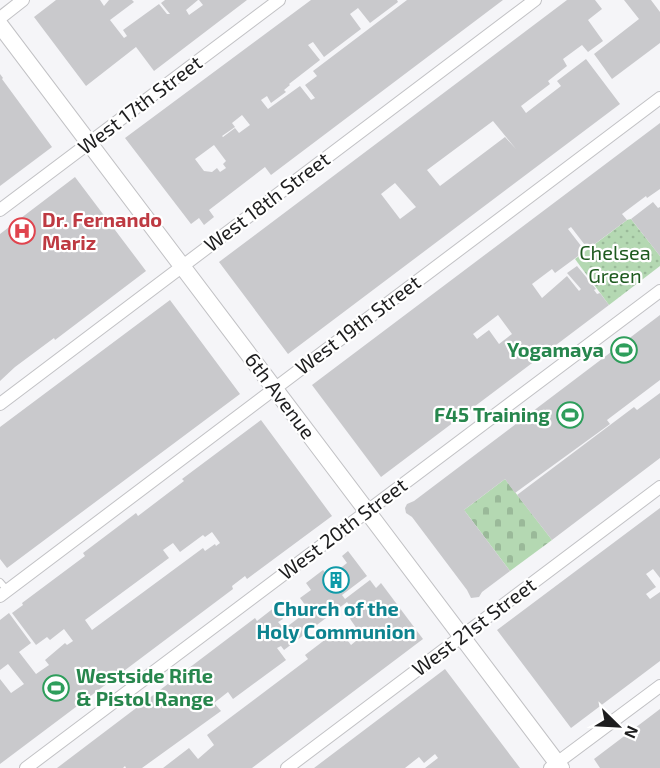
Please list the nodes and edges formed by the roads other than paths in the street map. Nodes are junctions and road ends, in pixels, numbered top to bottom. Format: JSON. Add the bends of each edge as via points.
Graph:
{"nodes":[{"id":1,"x":23,"y":0,"type":"edge"},
{"id":2,"x":279,"y":0,"type":"edge"},
{"id":3,"x":535,"y":0,"type":"edge"},
{"id":4,"x":0,"y":18,"type":"edge"},
{"id":5,"x":0,"y":25,"type":"edge"},
{"id":6,"x":660,"y":98,"type":"edge"},
{"id":7,"x":89,"y":143,"type":"junction"},
{"id":8,"x":0,"y":210,"type":"edge"},
{"id":9,"x":182,"y":266,"type":"junction"},
{"id":10,"x":660,"y":291,"type":"edge"},
{"id":11,"x":274,"y":388,"type":"junction"},
{"id":12,"x":0,"y":404,"type":"edge"},
{"id":13,"x":660,"y":487,"type":"edge"},
{"id":14,"x":367,"y":511,"type":"junction"},
{"id":15,"x":2,"y":589,"type":"edge"},
{"id":16,"x":462,"y":636,"type":"junction"},
{"id":17,"x":660,"y":686,"type":"edge"},
{"id":18,"x":556,"y":766,"type":"edge"},
{"id":19,"x":26,"y":768,"type":"edge"},
{"id":20,"x":287,"y":768,"type":"edge"}],
"edges":[{"from":1,"to":4,"type":"street"},
{"from":2,"to":7,"type":"street","name":"West 17th Street"},
{"from":3,"to":9,"type":"street","name":"West 18th Street"},
{"from":5,"to":7,"type":"main road","name":"6th Avenue"},
{"from":6,"to":11,"type":"street","name":"West 19th Street"},
{"from":7,"to":8,"type":"street","name":"West 17th Street"},
{"from":7,"to":9,"type":"main road","name":"6th Avenue"},
{"from":9,"to":11,"type":"main road","name":"6th Avenue"},
{"from":9,"to":12,"type":"street","name":"West 18th Street"},
{"from":10,"to":14,"type":"street","name":"West 20th Street"},
{"from":11,"to":14,"type":"main road","name":"6th Avenue"},
{"from":11,"to":15,"type":"street","name":"West 19th Street"},
{"from":13,"to":16,"type":"street","name":"West 21st Street"},
{"from":14,"to":16,"type":"main road","name":"6th Avenue"},
{"from":14,"to":19,"type":"street","name":"West 20th Street"},
{"from":16,"to":18,"type":"main road","name":"6th Avenue"},
{"from":16,"to":20,"type":"street","name":"West 21st Street"},
{"from":17,"to":18,"type":"street"}]}
